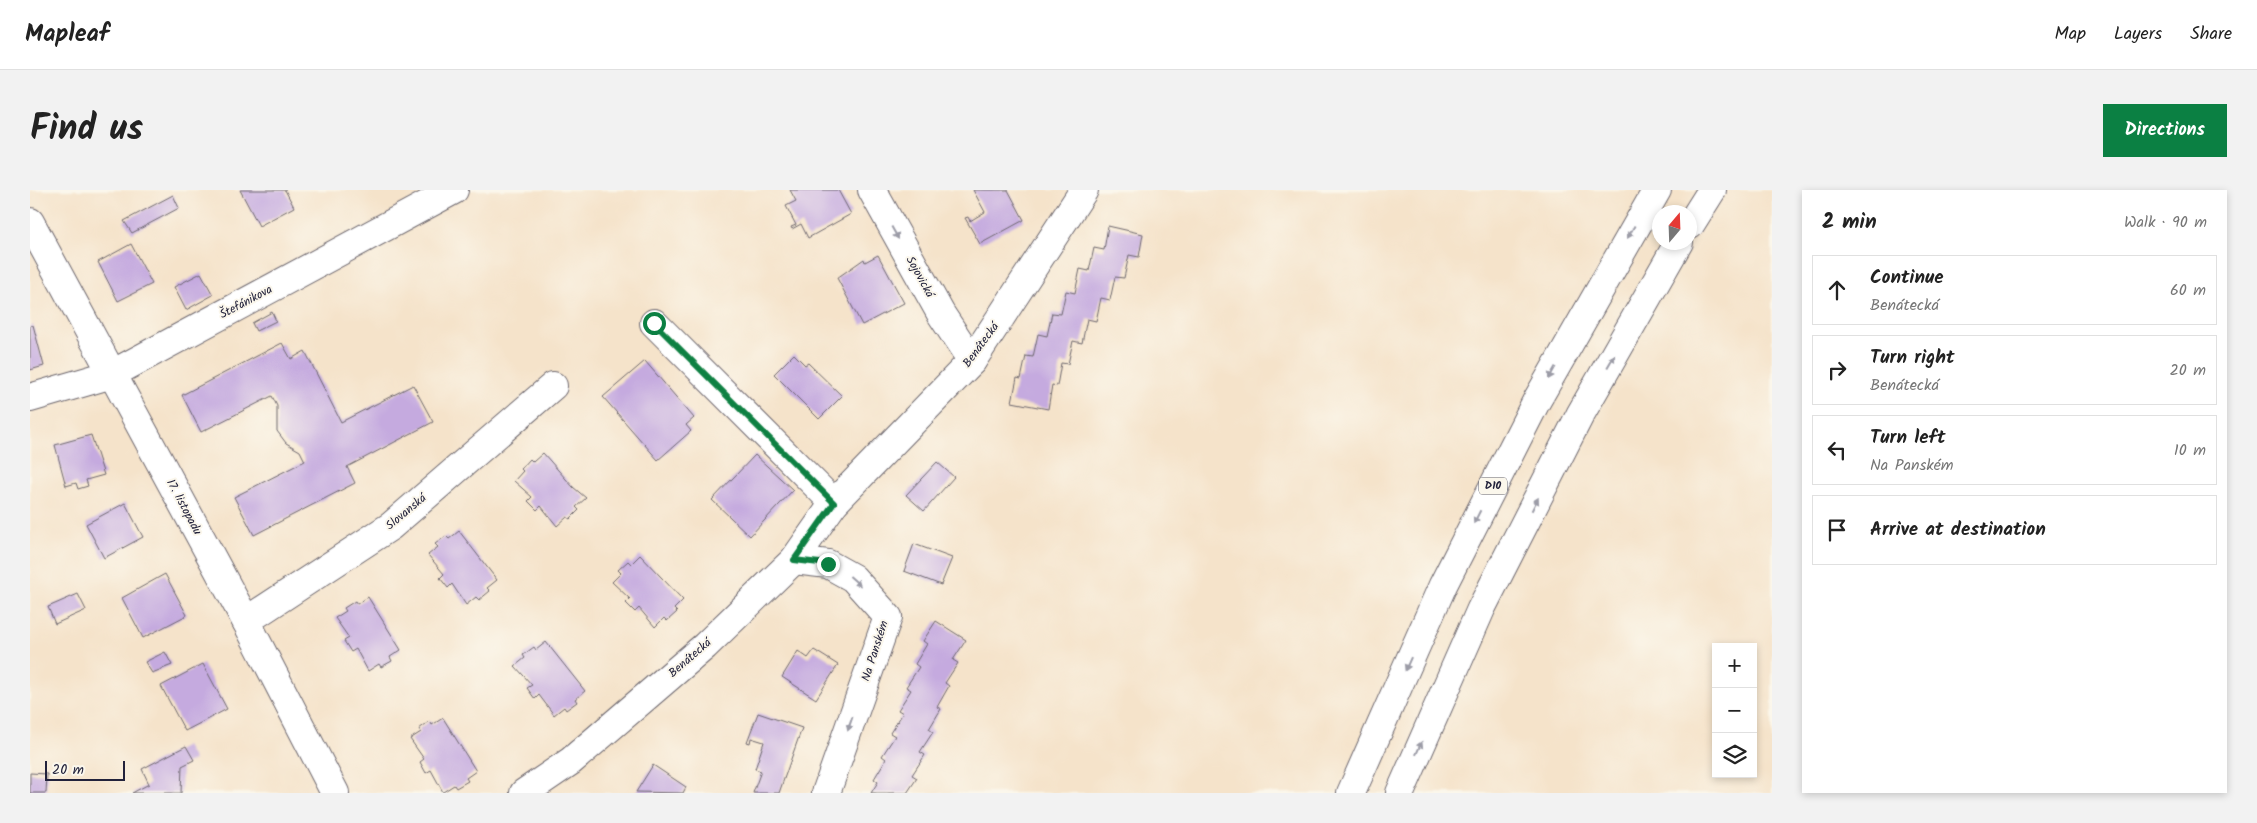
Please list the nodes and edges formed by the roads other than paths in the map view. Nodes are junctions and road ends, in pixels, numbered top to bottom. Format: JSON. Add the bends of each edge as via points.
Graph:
{"nodes":[{"id":1,"x":454,"y":190,"type":"edge"},
{"id":2,"x":872,"y":190,"type":"edge"},
{"id":3,"x":1084,"y":190,"type":"edge"},
{"id":4,"x":1657,"y":190,"type":"edge"},
{"id":5,"x":1712,"y":190,"type":"edge"},
{"id":6,"x":1697,"y":214,"type":"edge"},
{"id":7,"x":30,"y":222,"type":"edge"},
{"id":8,"x":1674,"y":250,"type":"edge"},
{"id":9,"x":654,"y":323,"type":"dead end"},
{"id":10,"x":972,"y":361,"type":"junction"},
{"id":11,"x":112,"y":374,"type":"junction"},
{"id":12,"x":553,"y":386,"type":"dead end"},
{"id":13,"x":30,"y":398,"type":"edge"},
{"id":14,"x":834,"y":503,"type":"junction"},
{"id":15,"x":794,"y":560,"type":"junction"},
{"id":16,"x":246,"y":621,"type":"junction"},
{"id":17,"x":335,"y":793,"type":"edge"},
{"id":18,"x":524,"y":793,"type":"edge"},
{"id":19,"x":826,"y":793,"type":"edge"},
{"id":20,"x":1351,"y":793,"type":"edge"},
{"id":21,"x":1400,"y":793,"type":"edge"}],
"edges":[{"from":1,"to":11,"type":"main road","name":"Štefánikova"},
{"from":2,"to":10,"type":"main road","name":"Sojovická","one_way":true,"via":[[941,314]]},
{"from":3,"to":10,"type":"main road","name":"Benátecká"},
{"from":4,"to":20,"type":"main road","number":"D10","one_way":true,"via":[[1537,400],[1442,585]]},
{"from":5,"to":6,"type":"main road"},
{"from":7,"to":11,"type":"main road","name":"17. listopadu"},
{"from":21,"to":8,"type":"main road","one_way":true,"via":[[1490,592],[1580,415]]},
{"from":9,"to":14,"type":"main road"},
{"from":10,"to":14,"type":"main road","name":"Benátecká"},
{"from":11,"to":13,"type":"main road","name":"Štefánikova"},
{"from":11,"to":16,"type":"main road","name":"17. listopadu"},
{"from":12,"to":16,"type":"main road","name":"Slovanská","via":[[392,526]]},
{"from":14,"to":15,"type":"main road","name":"Benátecká"},
{"from":15,"to":18,"type":"main road","name":"Benátecká","via":[[698,652],[571,761]]},
{"from":15,"to":19,"type":"main road","name":"Na Panském","one_way":true,"via":[[828,564],[854,578],[888,618]]},
{"from":16,"to":17,"type":"main road","name":"17. listopadu"}]}
